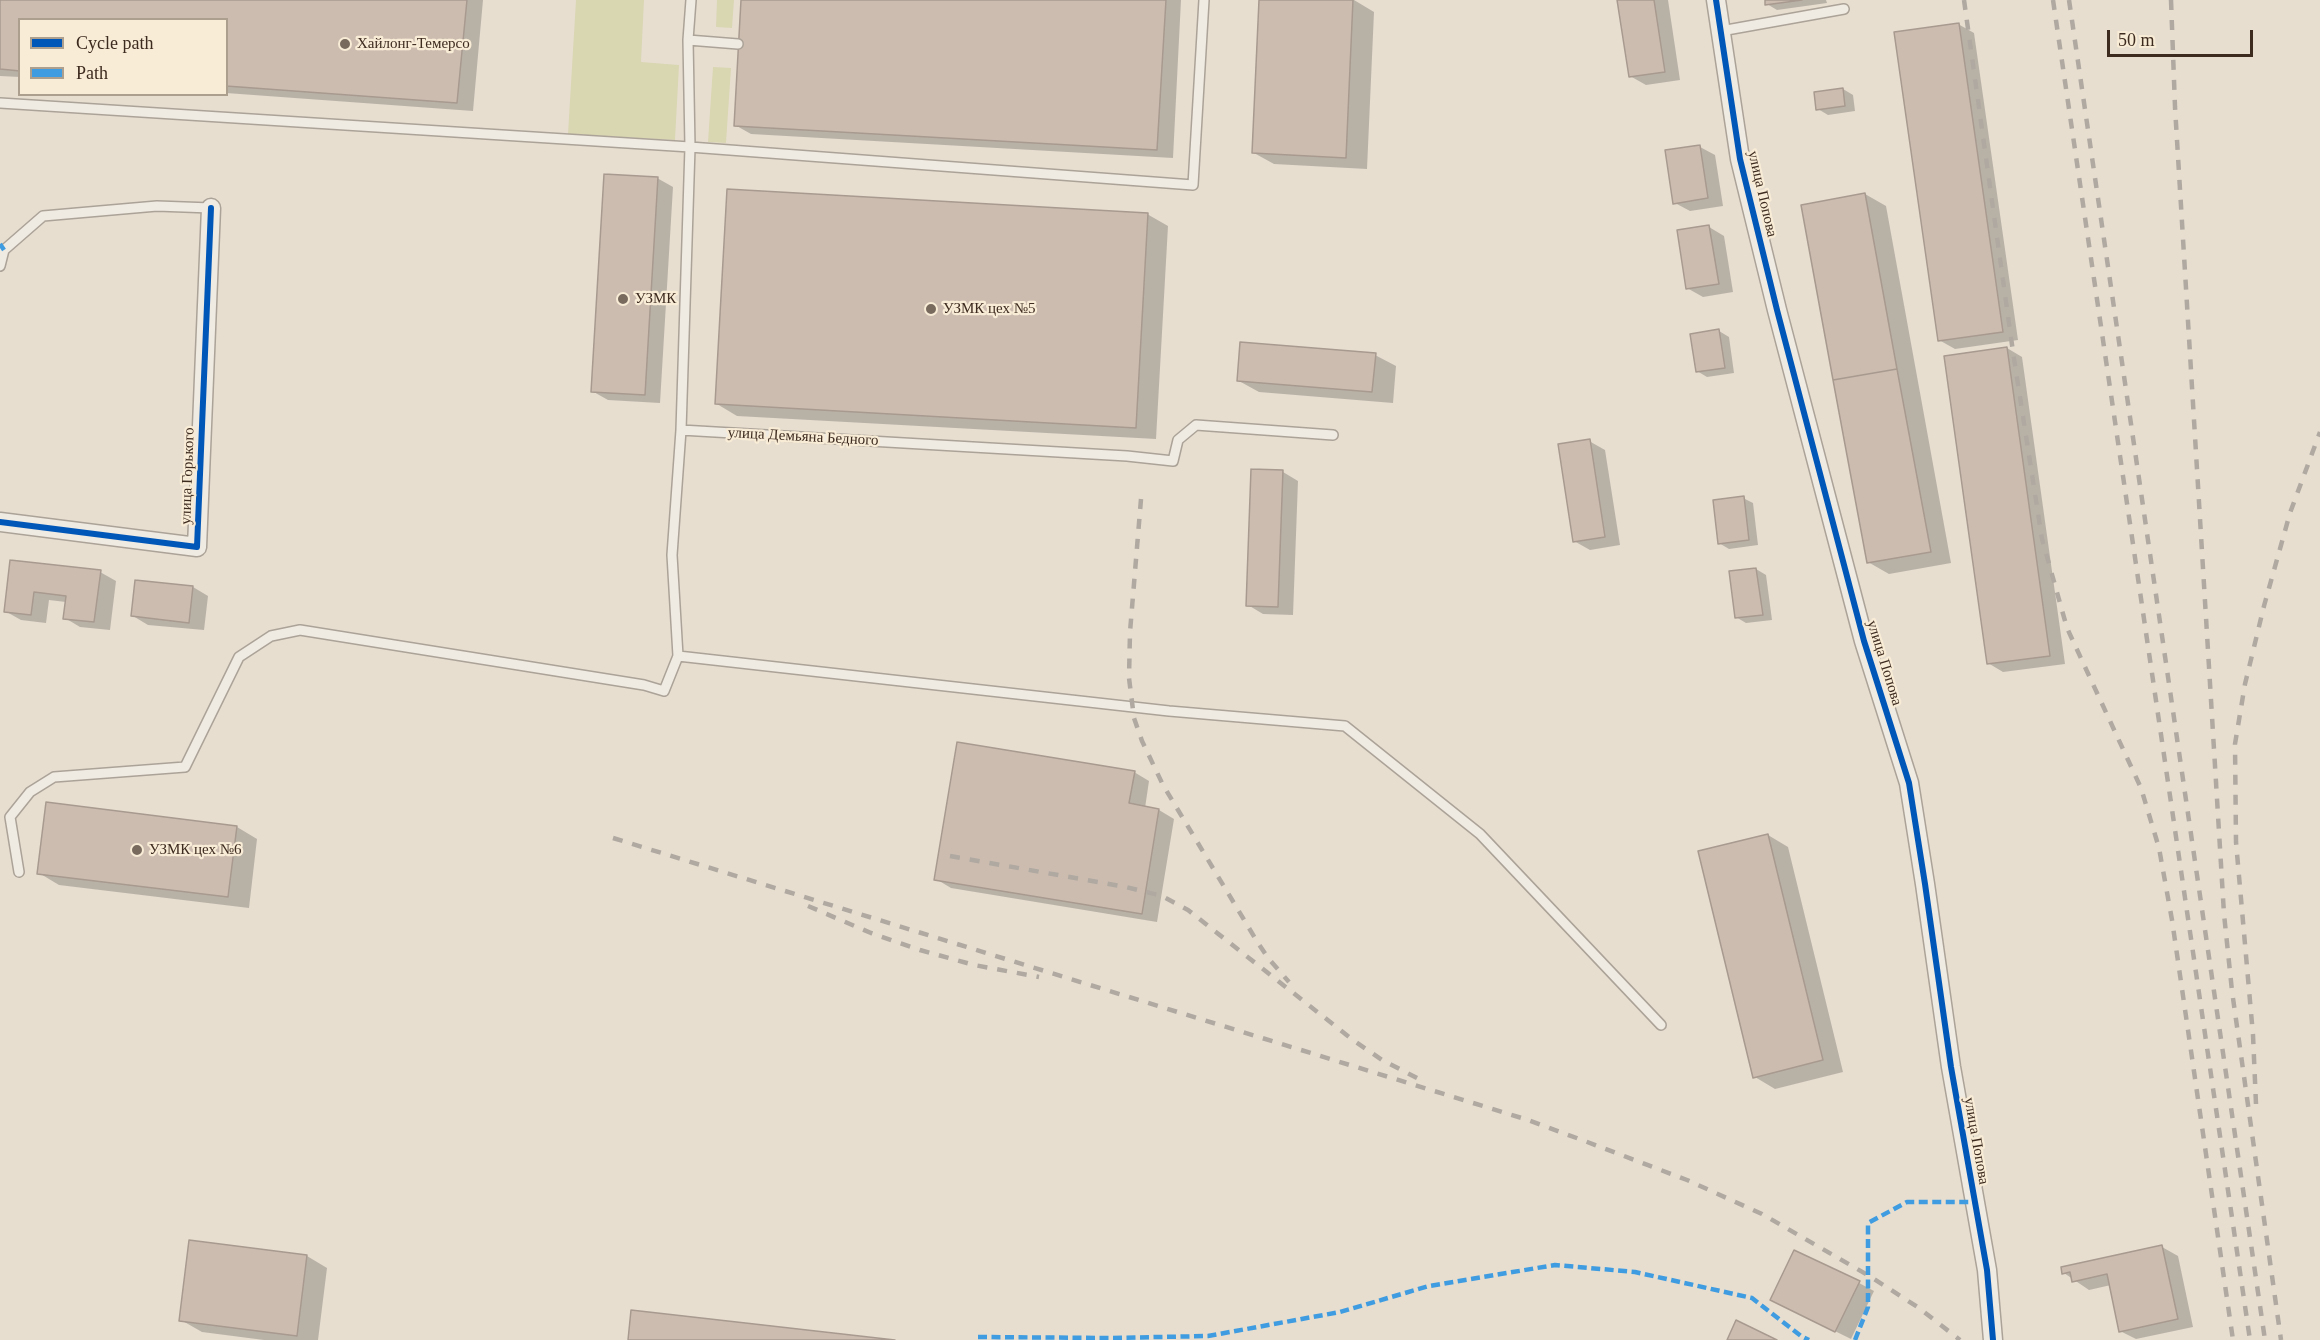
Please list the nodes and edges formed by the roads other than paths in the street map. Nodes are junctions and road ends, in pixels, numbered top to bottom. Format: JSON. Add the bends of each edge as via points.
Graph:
{"nodes":[{"id":1,"x":691,"y":0,"type":"edge"},
{"id":2,"x":1204,"y":0,"type":"edge"},
{"id":3,"x":1716,"y":0,"type":"edge"},
{"id":4,"x":1844,"y":9,"type":"dead end"},
{"id":5,"x":1721,"y":31,"type":"junction"},
{"id":6,"x":688,"y":40,"type":"junction"},
{"id":7,"x":738,"y":44,"type":"dead end"},
{"id":8,"x":0,"y":103,"type":"edge"},
{"id":9,"x":690,"y":147,"type":"junction"},
{"id":10,"x":211,"y":208,"type":"joint"},
{"id":11,"x":0,"y":266,"type":"edge"},
{"id":12,"x":681,"y":430,"type":"junction"},
{"id":13,"x":1333,"y":435,"type":"dead end"},
{"id":14,"x":0,"y":522,"type":"edge"},
{"id":15,"x":678,"y":656,"type":"junction"},
{"id":16,"x":19,"y":873,"type":"dead end"},
{"id":17,"x":1661,"y":1025,"type":"dead end"},
{"id":18,"x":1993,"y":1340,"type":"edge"}],
"edges":[{"from":1,"to":6,"type":"lane"},
{"from":2,"to":9,"type":"lane","via":[[1193,185]]},
{"from":3,"to":5,"type":"street","name":"улица Попова"},
{"from":4,"to":5,"type":"lane"},
{"from":5,"to":18,"type":"street","name":"улица Попова","via":[[1740,159],[1777,310],[1864,641],[1909,783],[1951,1067],[1987,1270]]},
{"from":6,"to":7,"type":"lane"},
{"from":6,"to":9,"type":"lane"},
{"from":8,"to":9,"type":"lane"},
{"from":9,"to":12,"type":"lane"},
{"from":10,"to":11,"type":"lane","via":[[157,206],[43,216],[4,250]]},
{"from":10,"to":14,"type":"street","name":"улица Горького","via":[[197,547]]},
{"from":12,"to":13,"type":"lane","name":"улица Демьяна Бедного","via":[[1173,461],[1178,440],[1196,425]]},
{"from":12,"to":15,"type":"lane","via":[[672,555]]},
{"from":15,"to":16,"type":"lane","via":[[664,691],[300,630],[271,636],[239,657],[186,767],[54,777],[30,792],[10,817]]},
{"from":15,"to":17,"type":"lane","via":[[1160,710],[1345,726],[1480,834]]}]}
